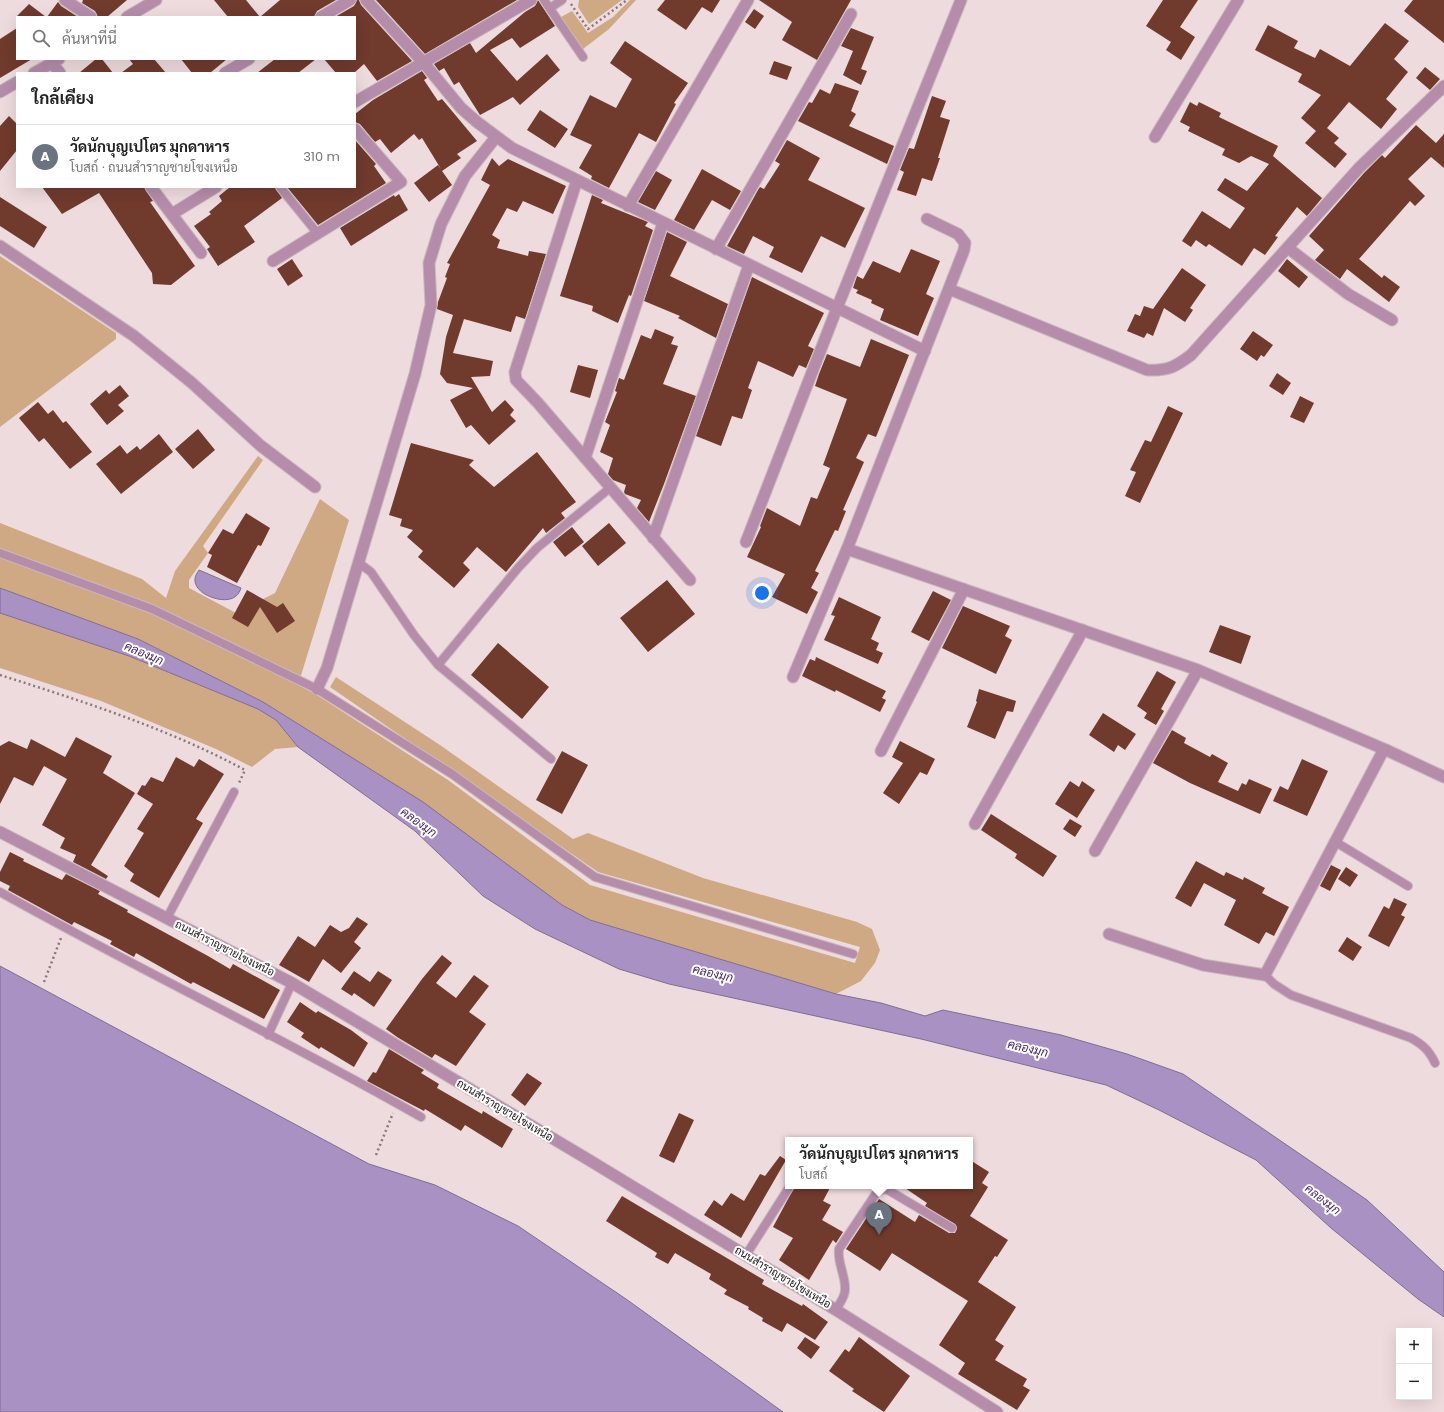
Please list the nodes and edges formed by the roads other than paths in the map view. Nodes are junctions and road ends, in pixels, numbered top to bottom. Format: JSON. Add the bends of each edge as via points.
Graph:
{"nodes":[{"id":1,"x":65,"y":0,"type":"edge"},
{"id":2,"x":156,"y":0,"type":"edge"},
{"id":3,"x":350,"y":0,"type":"edge"},
{"id":4,"x":366,"y":0,"type":"edge"},
{"id":5,"x":531,"y":0,"type":"edge"},
{"id":6,"x":544,"y":0,"type":"edge"},
{"id":7,"x":562,"y":0,"type":"edge"},
{"id":8,"x":748,"y":0,"type":"edge"},
{"id":9,"x":961,"y":0,"type":"edge"},
{"id":10,"x":1238,"y":0,"type":"edge"},
{"id":11,"x":550,"y":8,"type":"junction"},
{"id":12,"x":851,"y":14,"type":"dead end"},
{"id":13,"x":89,"y":16,"type":"edge"},
{"id":14,"x":129,"y":16,"type":"edge"},
{"id":15,"x":323,"y":16,"type":"edge"},
{"id":16,"x":583,"y":57,"type":"dead end"},
{"id":17,"x":247,"y":60,"type":"edge"},
{"id":18,"x":55,"y":61,"type":"edge"},
{"id":19,"x":424,"y":62,"type":"junction"},
{"id":20,"x":36,"y":72,"type":"edge"},
{"id":21,"x":60,"y":72,"type":"edge"},
{"id":22,"x":227,"y":72,"type":"edge"},
{"id":23,"x":16,"y":83,"type":"edge"},
{"id":24,"x":1444,"y":86,"type":"edge"},
{"id":25,"x":0,"y":92,"type":"edge"},
{"id":26,"x":356,"y":101,"type":"edge"},
{"id":27,"x":356,"y":130,"type":"edge"},
{"id":28,"x":496,"y":137,"type":"junction"},
{"id":29,"x":1155,"y":137,"type":"dead end"},
{"id":30,"x":577,"y":180,"type":"junction"},
{"id":31,"x":153,"y":188,"type":"edge"},
{"id":32,"x":214,"y":188,"type":"edge"},
{"id":33,"x":281,"y":188,"type":"edge"},
{"id":34,"x":628,"y":206,"type":"junction"},
{"id":35,"x":172,"y":214,"type":"junction"},
{"id":36,"x":927,"y":219,"type":"dead end"},
{"id":37,"x":663,"y":223,"type":"junction"},
{"id":38,"x":318,"y":234,"type":"junction"},
{"id":39,"x":0,"y":246,"type":"edge"},
{"id":40,"x":1288,"y":248,"type":"junction"},
{"id":41,"x":716,"y":249,"type":"junction"},
{"id":42,"x":200,"y":253,"type":"dead end"},
{"id":43,"x":273,"y":261,"type":"dead end"},
{"id":44,"x":749,"y":266,"type":"junction"},
{"id":45,"x":949,"y":289,"type":"junction"},
{"id":46,"x":837,"y":308,"type":"junction"},
{"id":47,"x":1392,"y":320,"type":"dead end"},
{"id":48,"x":925,"y":350,"type":"junction"},
{"id":49,"x":585,"y":458,"type":"junction"},
{"id":50,"x":315,"y":488,"type":"dead end"},
{"id":51,"x":610,"y":488,"type":"junction"},
{"id":52,"x":654,"y":538,"type":"junction"},
{"id":53,"x":746,"y":542,"type":"dead end"},
{"id":54,"x":847,"y":549,"type":"junction"},
{"id":55,"x":0,"y":553,"type":"edge"},
{"id":56,"x":359,"y":563,"type":"junction"},
{"id":57,"x":690,"y":580,"type":"dead end"},
{"id":58,"x":964,"y":589,"type":"junction"},
{"id":59,"x":1083,"y":630,"type":"junction"},
{"id":60,"x":438,"y":665,"type":"junction"},
{"id":61,"x":1198,"y":670,"type":"junction"},
{"id":62,"x":793,"y":677,"type":"dead end"},
{"id":63,"x":317,"y":689,"type":"junction"},
{"id":64,"x":1384,"y":749,"type":"junction"},
{"id":65,"x":881,"y":751,"type":"dead end"},
{"id":66,"x":551,"y":759,"type":"dead end"},
{"id":67,"x":1444,"y":777,"type":"edge"},
{"id":68,"x":234,"y":792,"type":"road end"},
{"id":69,"x":975,"y":824,"type":"dead end"},
{"id":70,"x":0,"y":832,"type":"edge"},
{"id":71,"x":1334,"y":841,"type":"junction"},
{"id":72,"x":1094,"y":851,"type":"dead end"},
{"id":73,"x":1408,"y":886,"type":"dead end"},
{"id":74,"x":0,"y":892,"type":"edge"},
{"id":75,"x":167,"y":918,"type":"junction"},
{"id":76,"x":1109,"y":934,"type":"dead end"},
{"id":77,"x":853,"y":954,"type":"dead end"},
{"id":78,"x":1265,"y":975,"type":"junction"},
{"id":79,"x":292,"y":983,"type":"junction"},
{"id":80,"x":268,"y":1035,"type":"junction"},
{"id":81,"x":1435,"y":1063,"type":"dead end"},
{"id":82,"x":421,"y":1117,"type":"dead end"},
{"id":83,"x":788,"y":1189,"type":"edge"},
{"id":84,"x":952,"y":1228,"type":"dead end"},
{"id":85,"x":746,"y":1255,"type":"junction"},
{"id":86,"x":836,"y":1310,"type":"junction"},
{"id":87,"x":997,"y":1412,"type":"edge"}],
"edges":[{"from":1,"to":13,"type":"street"},
{"from":2,"to":14,"type":"street"},
{"from":3,"to":15,"type":"street"},
{"from":4,"to":19,"type":"street"},
{"from":5,"to":19,"type":"street"},
{"from":6,"to":11,"type":"lane"},
{"from":7,"to":11,"type":"lane"},
{"from":8,"to":34,"type":"street"},
{"from":9,"to":46,"type":"street"},
{"from":10,"to":29,"type":"street"},
{"from":11,"to":16,"type":"lane"},
{"from":12,"to":41,"type":"street"},
{"from":17,"to":22,"type":"street"},
{"from":18,"to":20,"type":"street"},
{"from":18,"to":21,"type":"street"},
{"from":19,"to":26,"type":"street"},
{"from":19,"to":28,"type":"street","via":[[461,108]]},
{"from":23,"to":25,"type":"street"},
{"from":24,"to":40,"type":"street","via":[[1359,168]]},
{"from":27,"to":38,"type":"street","via":[[401,182]]},
{"from":28,"to":30,"type":"street","via":[[512,148]]},
{"from":28,"to":56,"type":"street","via":[[465,176],[441,224],[429,263],[431,305],[415,374]]},
{"from":30,"to":34,"type":"street"},
{"from":30,"to":49,"type":"street","via":[[515,372],[520,385]]},
{"from":31,"to":35,"type":"street"},
{"from":32,"to":35,"type":"street"},
{"from":33,"to":38,"type":"lane"},
{"from":34,"to":37,"type":"street"},
{"from":35,"to":42,"type":"street"},
{"from":36,"to":45,"type":"street","via":[[958,234],[964,244]]},
{"from":37,"to":41,"type":"street"},
{"from":37,"to":49,"type":"street"},
{"from":38,"to":43,"type":"street"},
{"from":39,"to":50,"type":"street","via":[[134,336],[192,383],[261,446]]},
{"from":40,"to":45,"type":"street","via":[[1191,355],[1176,366],[1163,371],[1147,370]]},
{"from":40,"to":47,"type":"street","via":[[1348,294]]},
{"from":41,"to":44,"type":"street"},
{"from":44,"to":46,"type":"street"},
{"from":44,"to":52,"type":"street"},
{"from":45,"to":48,"type":"street"},
{"from":46,"to":48,"type":"street"},
{"from":46,"to":53,"type":"street"},
{"from":48,"to":54,"type":"street"},
{"from":49,"to":51,"type":"street"},
{"from":51,"to":52,"type":"street"},
{"from":51,"to":60,"type":"lane","via":[[537,548]]},
{"from":52,"to":57,"type":"street"},
{"from":54,"to":58,"type":"street"},
{"from":54,"to":62,"type":"street"},
{"from":55,"to":63,"type":"lane","via":[[152,609]]},
{"from":56,"to":60,"type":"lane","via":[[371,572]]},
{"from":56,"to":63,"type":"street","via":[[327,668]]},
{"from":58,"to":59,"type":"street"},
{"from":58,"to":65,"type":"street"},
{"from":59,"to":61,"type":"street"},
{"from":59,"to":69,"type":"street"},
{"from":60,"to":66,"type":"lane"},
{"from":61,"to":64,"type":"street"},
{"from":61,"to":72,"type":"street"},
{"from":63,"to":77,"type":"lane","via":[[452,774],[595,877]]},
{"from":64,"to":67,"type":"street"},
{"from":64,"to":71,"type":"street"},
{"from":68,"to":75,"type":"lane"},
{"from":70,"to":75,"type":"street","name":"ถนนสำราญชายโขงเหนือ"},
{"from":71,"to":73,"type":"lane"},
{"from":71,"to":78,"type":"street"},
{"from":74,"to":80,"type":"lane","via":[[65,929]]},
{"from":75,"to":79,"type":"street","name":"ถนนสำราญชายโขงเหนือ"},
{"from":76,"to":78,"type":"street","via":[[1203,965]]},
{"from":78,"to":81,"type":"lane","via":[[1291,995],[1422,1044],[1430,1052]]},
{"from":79,"to":80,"type":"lane"},
{"from":79,"to":85,"type":"street","name":"ถนนสำราญชายโขงเหนือ"},
{"from":80,"to":82,"type":"lane","via":[[357,1080]]},
{"from":83,"to":85,"type":"lane"},
{"from":84,"to":86,"type":"lane","via":[[888,1190],[877,1192],[839,1249],[838,1256],[845,1290]]},
{"from":85,"to":86,"type":"street","name":"ถนนสำราญชายโขงเหนือ"},
{"from":86,"to":87,"type":"street","name":"ถนนสำราญชายโขงเหนือ"}]}
